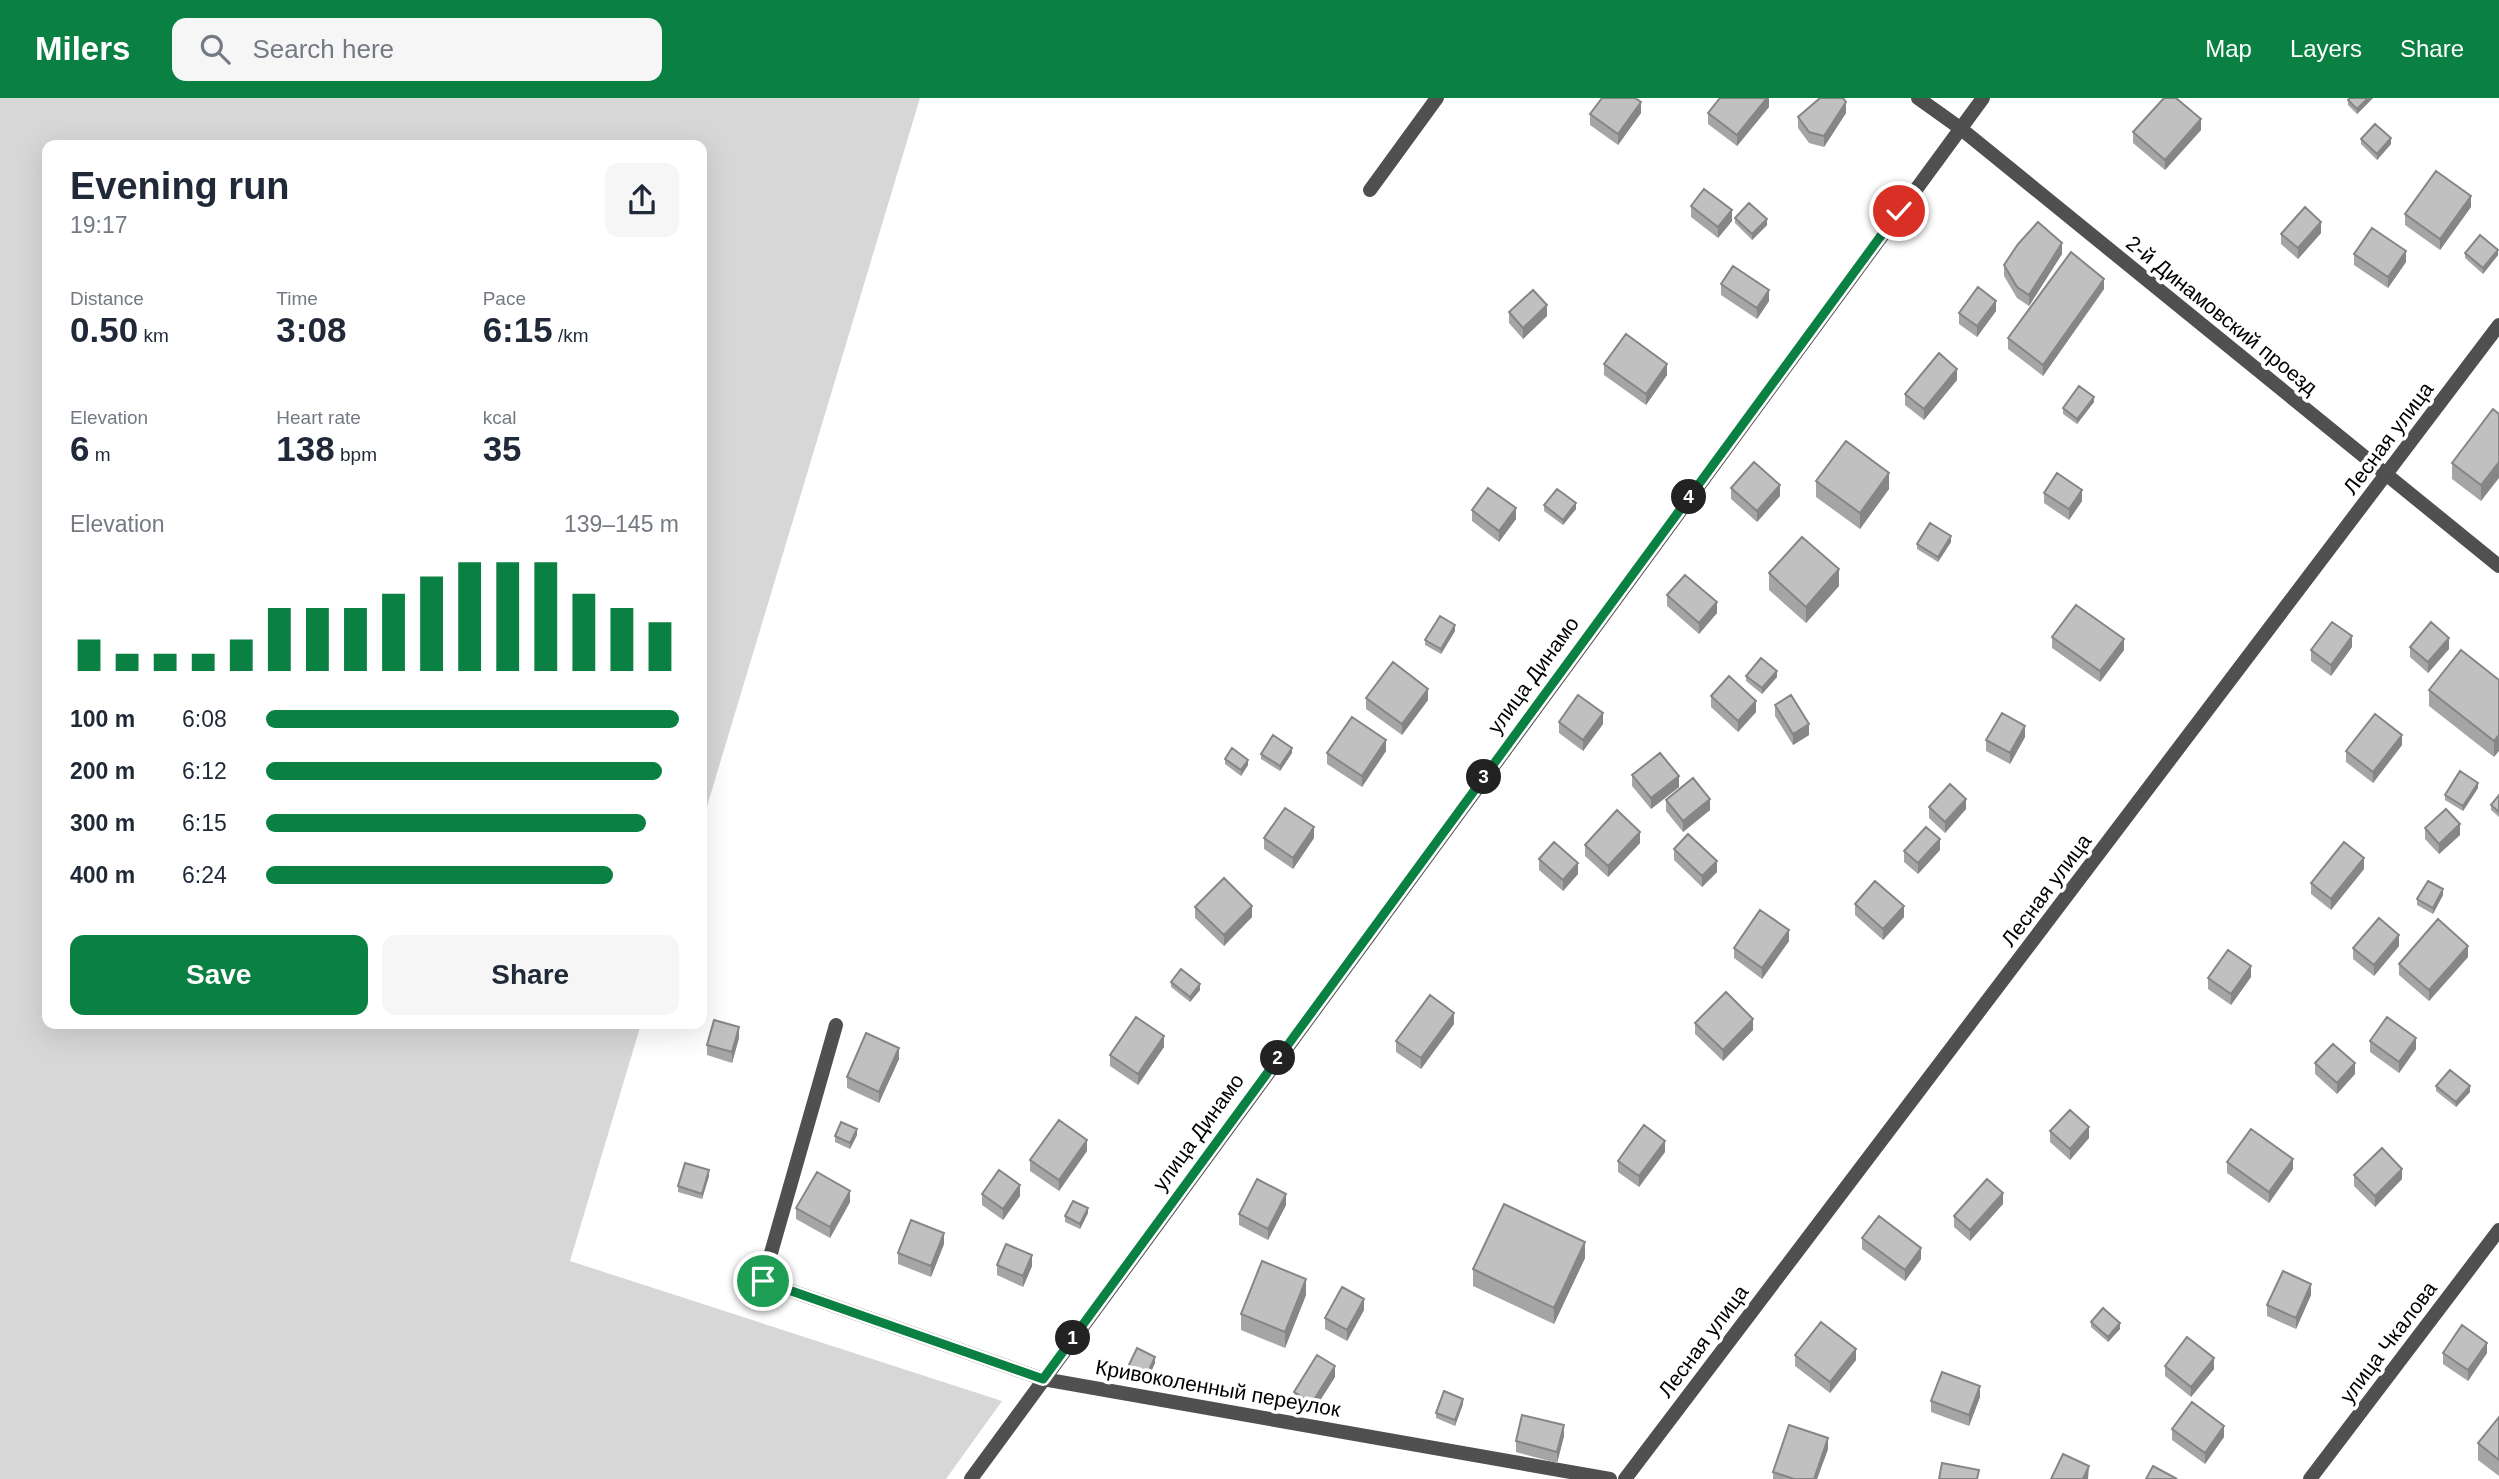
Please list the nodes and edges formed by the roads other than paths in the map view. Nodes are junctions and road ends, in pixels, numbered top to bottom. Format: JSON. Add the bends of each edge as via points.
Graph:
{"nodes":[{"id":1,"x":1437,"y":98,"type":"edge"},
{"id":2,"x":1918,"y":98,"type":"edge"},
{"id":3,"x":1983,"y":98,"type":"edge"},
{"id":4,"x":1960,"y":128,"type":"junction"},
{"id":5,"x":1370,"y":190,"type":"dead end"},
{"id":6,"x":2499,"y":325,"type":"edge"},
{"id":7,"x":2386,"y":475,"type":"junction"},
{"id":8,"x":2499,"y":566,"type":"edge"},
{"id":9,"x":836,"y":1025,"type":"dead end"},
{"id":10,"x":2499,"y":1230,"type":"edge"},
{"id":11,"x":1043,"y":1379,"type":"junction"},
{"id":12,"x":971,"y":1479,"type":"edge"},
{"id":13,"x":1610,"y":1479,"type":"edge"},
{"id":14,"x":1625,"y":1479,"type":"edge"},
{"id":15,"x":2310,"y":1479,"type":"edge"}],
"edges":[{"from":1,"to":5,"type":"street"},
{"from":2,"to":4,"type":"street","name":"2-й Динамовский проезд"},
{"from":3,"to":4,"type":"street","name":"улица Динамо"},
{"from":4,"to":7,"type":"street","name":"2-й Динамовский проезд"},
{"from":4,"to":11,"type":"street","name":"улица Динамо"},
{"from":6,"to":7,"type":"street","name":"Лесная улица"},
{"from":7,"to":8,"type":"street","name":"2-й Динамовский проезд"},
{"from":7,"to":14,"type":"street","name":"Лесная улица"},
{"from":9,"to":11,"type":"street","name":"Кривоколенный переулок","via":[[763,1281]]},
{"from":10,"to":15,"type":"street","name":"улица Чкалова"},
{"from":11,"to":12,"type":"street","name":"улица Динамо"},
{"from":11,"to":13,"type":"street","name":"Кривоколенный переулок"}]}
